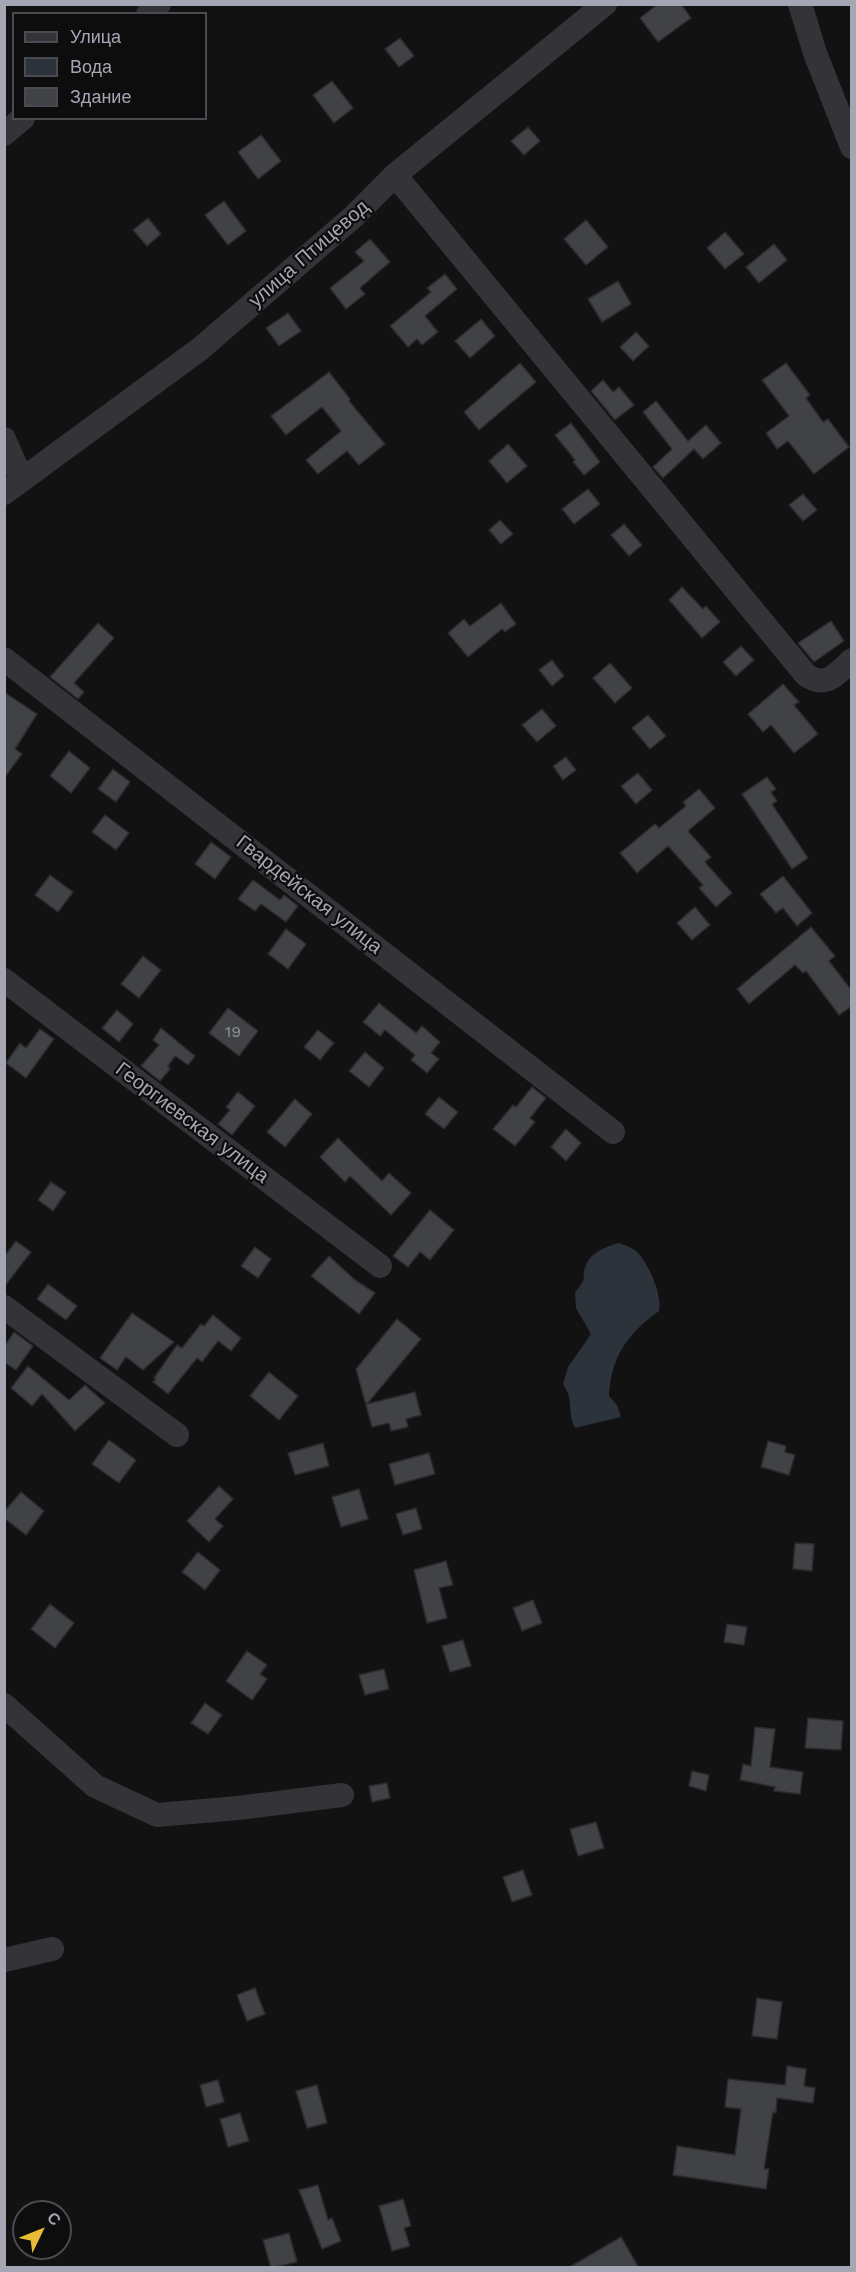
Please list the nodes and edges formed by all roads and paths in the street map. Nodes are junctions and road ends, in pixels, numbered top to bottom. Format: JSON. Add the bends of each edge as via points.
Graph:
{"nodes":[{"id":1,"x":605,"y":4,"type":"edge"},
{"id":2,"x":801,"y":4,"type":"edge"},
{"id":3,"x":21,"y":120,"type":"edge"},
{"id":4,"x":4,"y":134,"type":"edge"},
{"id":5,"x":852,"y":147,"type":"edge"},
{"id":6,"x":395,"y":176,"type":"junction"},
{"id":7,"x":4,"y":439,"type":"edge"},
{"id":8,"x":13,"y":486,"type":"edge"},
{"id":9,"x":4,"y":659,"type":"edge"},
{"id":10,"x":852,"y":660,"type":"edge"},
{"id":11,"x":4,"y":980,"type":"edge"},
{"id":12,"x":613,"y":1132,"type":"dead end"},
{"id":13,"x":381,"y":1266,"type":"dead end"},
{"id":14,"x":4,"y":1307,"type":"edge"},
{"id":15,"x":177,"y":1435,"type":"dead end"},
{"id":16,"x":4,"y":1705,"type":"edge"},
{"id":17,"x":342,"y":1795,"type":"dead end"},
{"id":18,"x":52,"y":1949,"type":"dead end"},
{"id":19,"x":4,"y":1960,"type":"edge"}],
"edges":[{"from":1,"to":6,"type":"street","name":"улица Птицевод"},
{"from":2,"to":5,"type":"street","via":[[815,53]]},
{"from":3,"to":4,"type":"street"},
{"from":6,"to":8,"type":"street","name":"улица Птицевод","via":[[200,349]]},
{"from":6,"to":10,"type":"street","via":[[806,675],[823,682]]},
{"from":7,"to":8,"type":"street"},
{"from":9,"to":12,"type":"street","name":"Гвардейская улица"},
{"from":11,"to":13,"type":"street","name":"Георгиевская улица"},
{"from":14,"to":15,"type":"street"},
{"from":16,"to":17,"type":"street","via":[[95,1786],[157,1815]]},
{"from":18,"to":19,"type":"street"}]}
